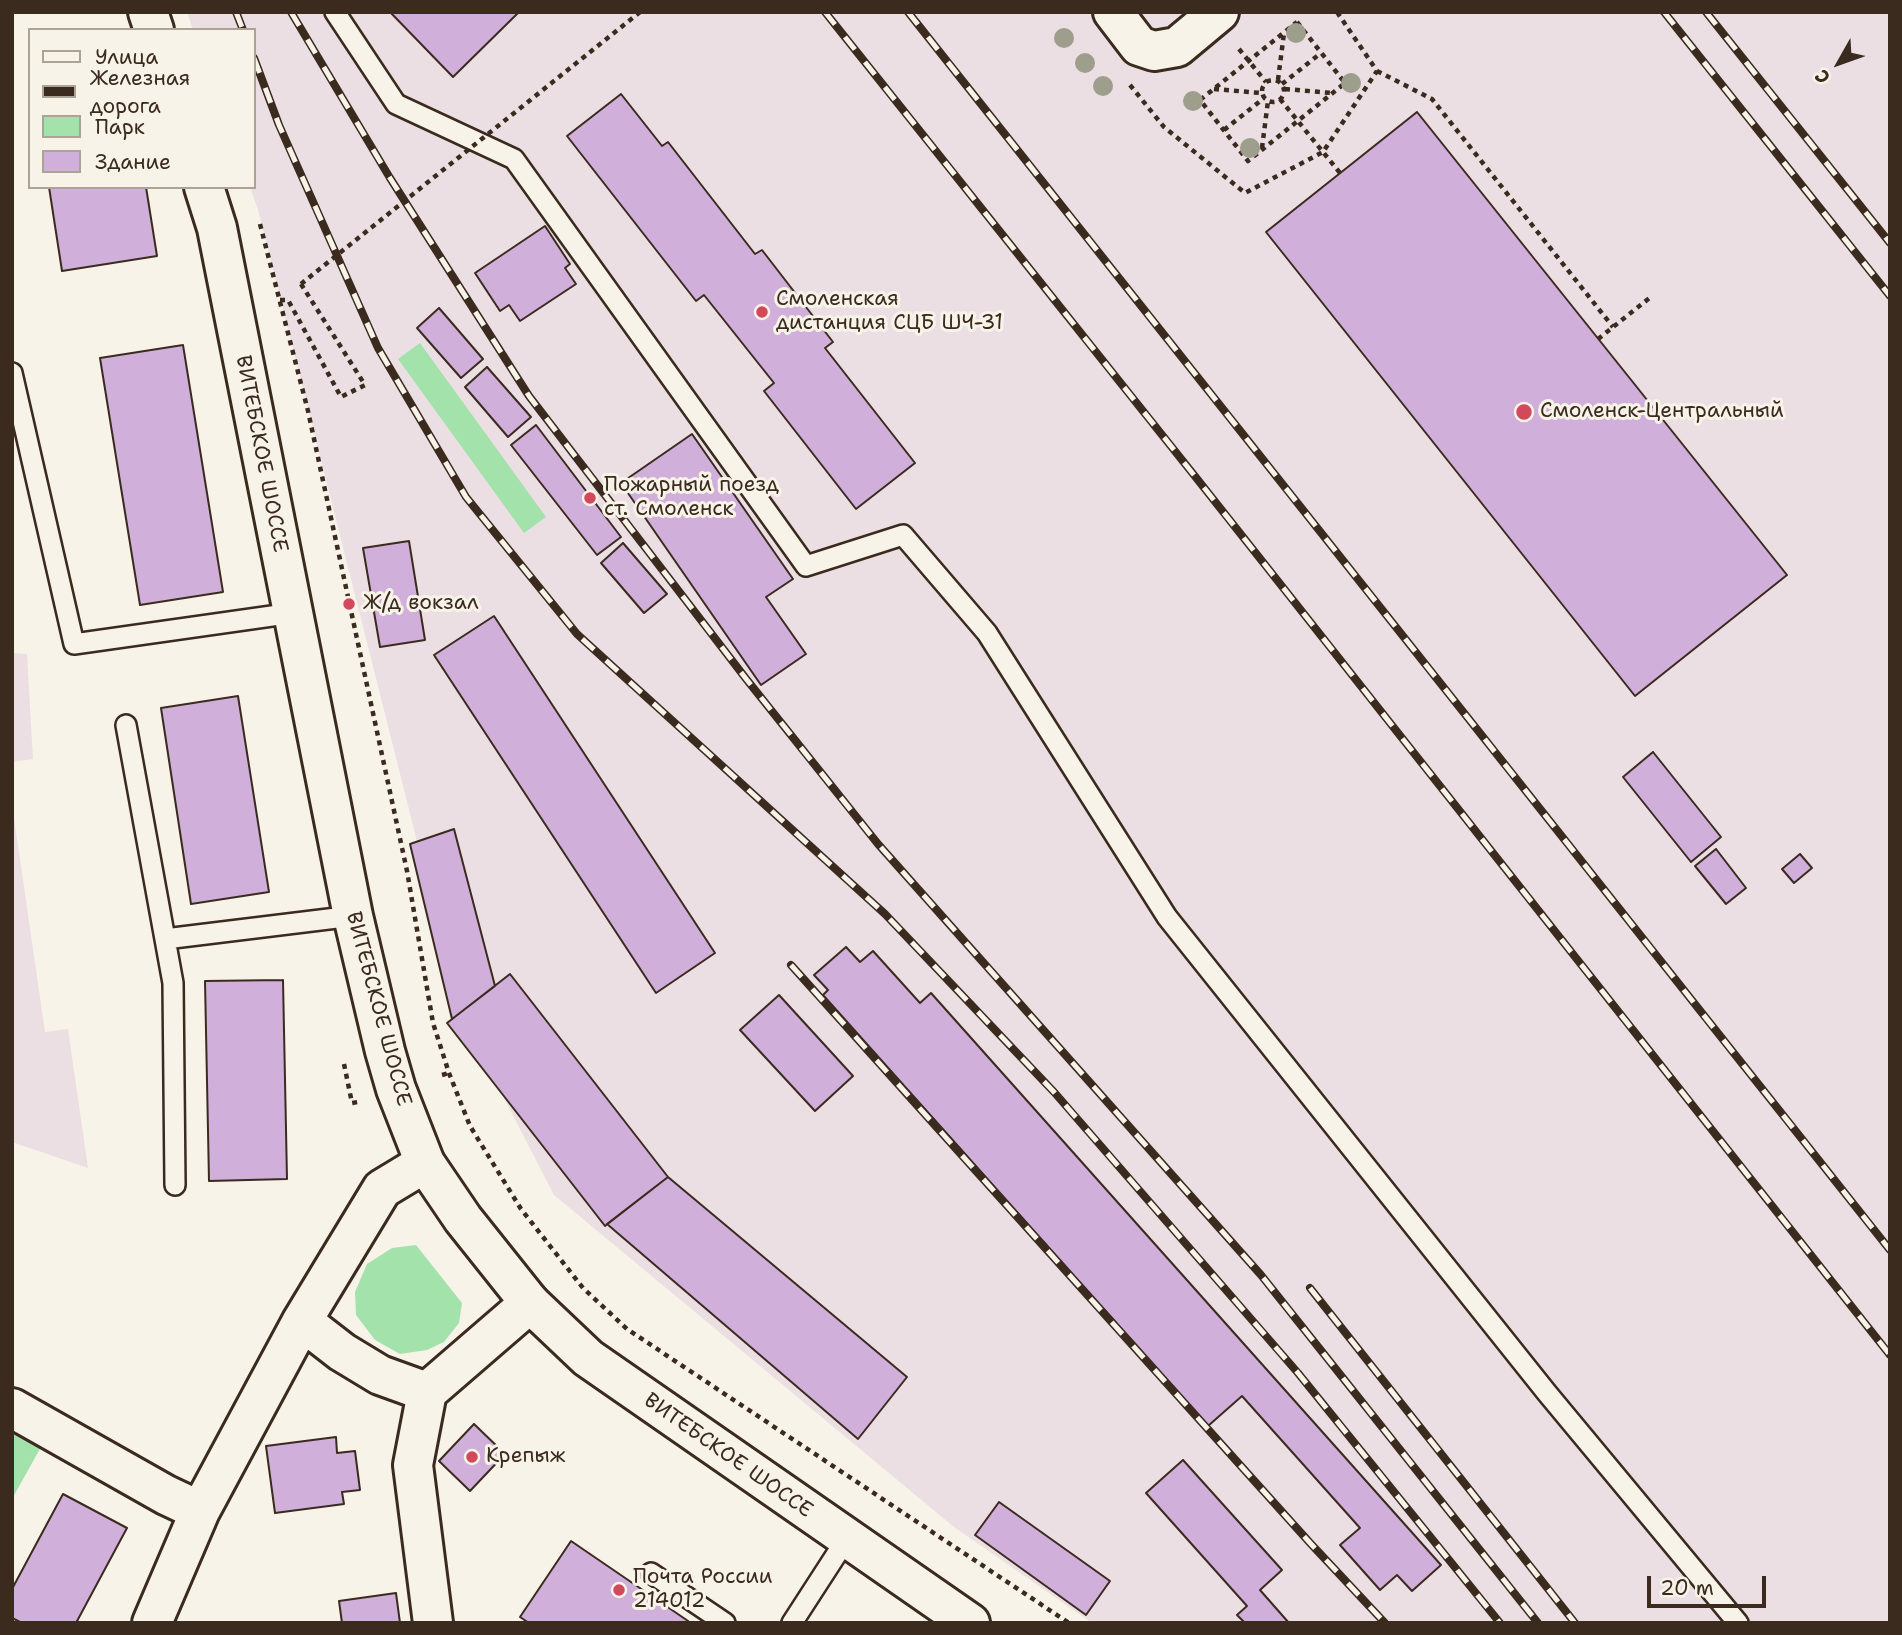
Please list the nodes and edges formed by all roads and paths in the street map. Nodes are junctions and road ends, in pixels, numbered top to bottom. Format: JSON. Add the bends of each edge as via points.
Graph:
{"nodes":[{"id":1,"x":335,"y":12,"type":"edge"},
{"id":2,"x":640,"y":12,"type":"edge"},
{"id":3,"x":1113,"y":12,"type":"edge"},
{"id":4,"x":1219,"y":12,"type":"edge"},
{"id":5,"x":1337,"y":12,"type":"edge"},
{"id":6,"x":1284,"y":33,"type":"junction"},
{"id":7,"x":1239,"y":49,"type":"dead end"},
{"id":8,"x":1321,"y":53,"type":"junction"},
{"id":9,"x":1249,"y":61,"type":"junction"},
{"id":10,"x":1377,"y":71,"type":"junction"},
{"id":11,"x":1122,"y":75,"type":"dead end"},
{"id":12,"x":1266,"y":82,"type":"junction"},
{"id":13,"x":1281,"y":84,"type":"junction"},
{"id":14,"x":1214,"y":89,"type":"junction"},
{"id":15,"x":1332,"y":93,"type":"junction"},
{"id":16,"x":1264,"y":98,"type":"junction"},
{"id":17,"x":1280,"y":99,"type":"junction"},
{"id":18,"x":1298,"y":121,"type":"junction"},
{"id":19,"x":1224,"y":130,"type":"junction"},
{"id":20,"x":1262,"y":149,"type":"junction"},
{"id":21,"x":1323,"y":152,"type":"junction"},
{"id":22,"x":1340,"y":173,"type":"dead end"},
{"id":23,"x":205,"y":189,"type":"edge"},
{"id":24,"x":255,"y":212,"type":"dead end"},
{"id":25,"x":1652,"y":296,"type":"dead end"},
{"id":26,"x":280,"y":300,"type":"junction"},
{"id":27,"x":1613,"y":327,"type":"junction"},
{"id":28,"x":1598,"y":339,"type":"dead end"},
{"id":29,"x":12,"y":373,"type":"edge"},
{"id":30,"x":293,"y":613,"type":"junction"},
{"id":31,"x":126,"y":725,"type":"dead end"},
{"id":32,"x":353,"y":916,"type":"junction"},
{"id":33,"x":165,"y":939,"type":"junction"},
{"id":34,"x":449,"y":1073,"type":"junction"},
{"id":35,"x":442,"y":1075,"type":"dead end"},
{"id":36,"x":425,"y":1163,"type":"junction"},
{"id":37,"x":176,"y":1185,"type":"dead end"},
{"id":38,"x":530,"y":1303,"type":"junction"},
{"id":39,"x":302,"y":1321,"type":"junction"},
{"id":40,"x":427,"y":1392,"type":"junction"},
{"id":41,"x":12,"y":1408,"type":"edge"},
{"id":42,"x":200,"y":1511,"type":"junction"},
{"id":43,"x":847,"y":1538,"type":"junction"},
{"id":44,"x":651,"y":1573,"type":"dead end"},
{"id":45,"x":152,"y":1623,"type":"edge"},
{"id":46,"x":433,"y":1623,"type":"edge"},
{"id":47,"x":725,"y":1623,"type":"edge"},
{"id":48,"x":792,"y":1623,"type":"edge"},
{"id":49,"x":970,"y":1623,"type":"edge"},
{"id":50,"x":1069,"y":1623,"type":"edge"},
{"id":51,"x":1738,"y":1623,"type":"edge"}],
"edges":[{"from":1,"to":51,"type":"lane","via":[[396,104],[514,159],[806,566],[903,535],[987,633],[1167,917],[1547,1393]]},
{"from":2,"to":26,"type":"path","bridge":true,"via":[[301,284],[365,384],[341,397],[288,300]]},
{"from":3,"to":4,"type":"main road","via":[[1139,46],[1154,51],[1177,47]]},
{"from":5,"to":10,"type":"path"},
{"from":6,"to":8,"type":"path","via":[[1297,22]]},
{"from":6,"to":9,"type":"path"},
{"from":6,"to":13,"type":"path"},
{"from":7,"to":9,"type":"path"},
{"from":8,"to":13,"type":"path"},
{"from":8,"to":15,"type":"path","via":[[1345,83]]},
{"from":9,"to":12,"type":"path"},
{"from":9,"to":14,"type":"path"},
{"from":10,"to":21,"type":"path"},
{"from":10,"to":27,"type":"path","via":[[1432,99]]},
{"from":11,"to":21,"type":"path","via":[[1164,127],[1245,193]]},
{"from":12,"to":13,"type":"path","via":[[1274,79]]},
{"from":12,"to":16,"type":"path"},
{"from":13,"to":15,"type":"path"},
{"from":13,"to":17,"type":"path"},
{"from":14,"to":16,"type":"path"},
{"from":14,"to":19,"type":"path","via":[[1200,100]]},
{"from":15,"to":18,"type":"path"},
{"from":16,"to":17,"type":"path"},
{"from":16,"to":19,"type":"path"},
{"from":16,"to":20,"type":"path"},
{"from":17,"to":18,"type":"path"},
{"from":18,"to":20,"type":"path"},
{"from":18,"to":21,"type":"path"},
{"from":19,"to":20,"type":"path","via":[[1248,161]]},
{"from":21,"to":22,"type":"path"},
{"from":23,"to":30,"type":"main road","name":"ВИТЕБСКОЕ ШОССЕ","via":[[217,228]]},
{"from":24,"to":26,"type":"path"},
{"from":25,"to":27,"type":"path"},
{"from":26,"to":34,"type":"path","via":[[404,858],[433,1023]]},
{"from":27,"to":28,"type":"path"},
{"from":29,"to":30,"type":"lane","via":[[74,643]]},
{"from":30,"to":32,"type":"main road","name":"ВИТЕБСКОЕ ШОССЕ"},
{"from":31,"to":33,"type":"lane"},
{"from":32,"to":33,"type":"lane"},
{"from":32,"to":36,"type":"main road","name":"ВИТЕБСКОЕ ШОССЕ","via":[[392,1076]]},
{"from":33,"to":37,"type":"lane","via":[[173,983]]},
{"from":34,"to":35,"type":"path"},
{"from":34,"to":50,"type":"path","via":[[470,1126],[521,1209],[583,1288],[627,1329]]},
{"from":36,"to":38,"type":"main road","name":"ВИТЕБСКОЕ ШОССЕ"},
{"from":36,"to":39,"type":"main road","via":[[382,1189]]},
{"from":38,"to":40,"type":"main road"},
{"from":38,"to":43,"type":"main road","name":"ВИТЕБСКОЕ ШОССЕ","via":[[587,1358]]},
{"from":39,"to":40,"type":"main road","via":[[380,1376]]},
{"from":39,"to":42,"type":"main road"},
{"from":40,"to":46,"type":"main road","via":[[413,1465]]},
{"from":41,"to":42,"type":"main road"},
{"from":42,"to":45,"type":"main road"},
{"from":43,"to":48,"type":"lane"},
{"from":43,"to":49,"type":"main road","name":"ВИТЕБСКОЕ ШОССЕ"},
{"from":44,"to":47,"type":"lane"}]}
